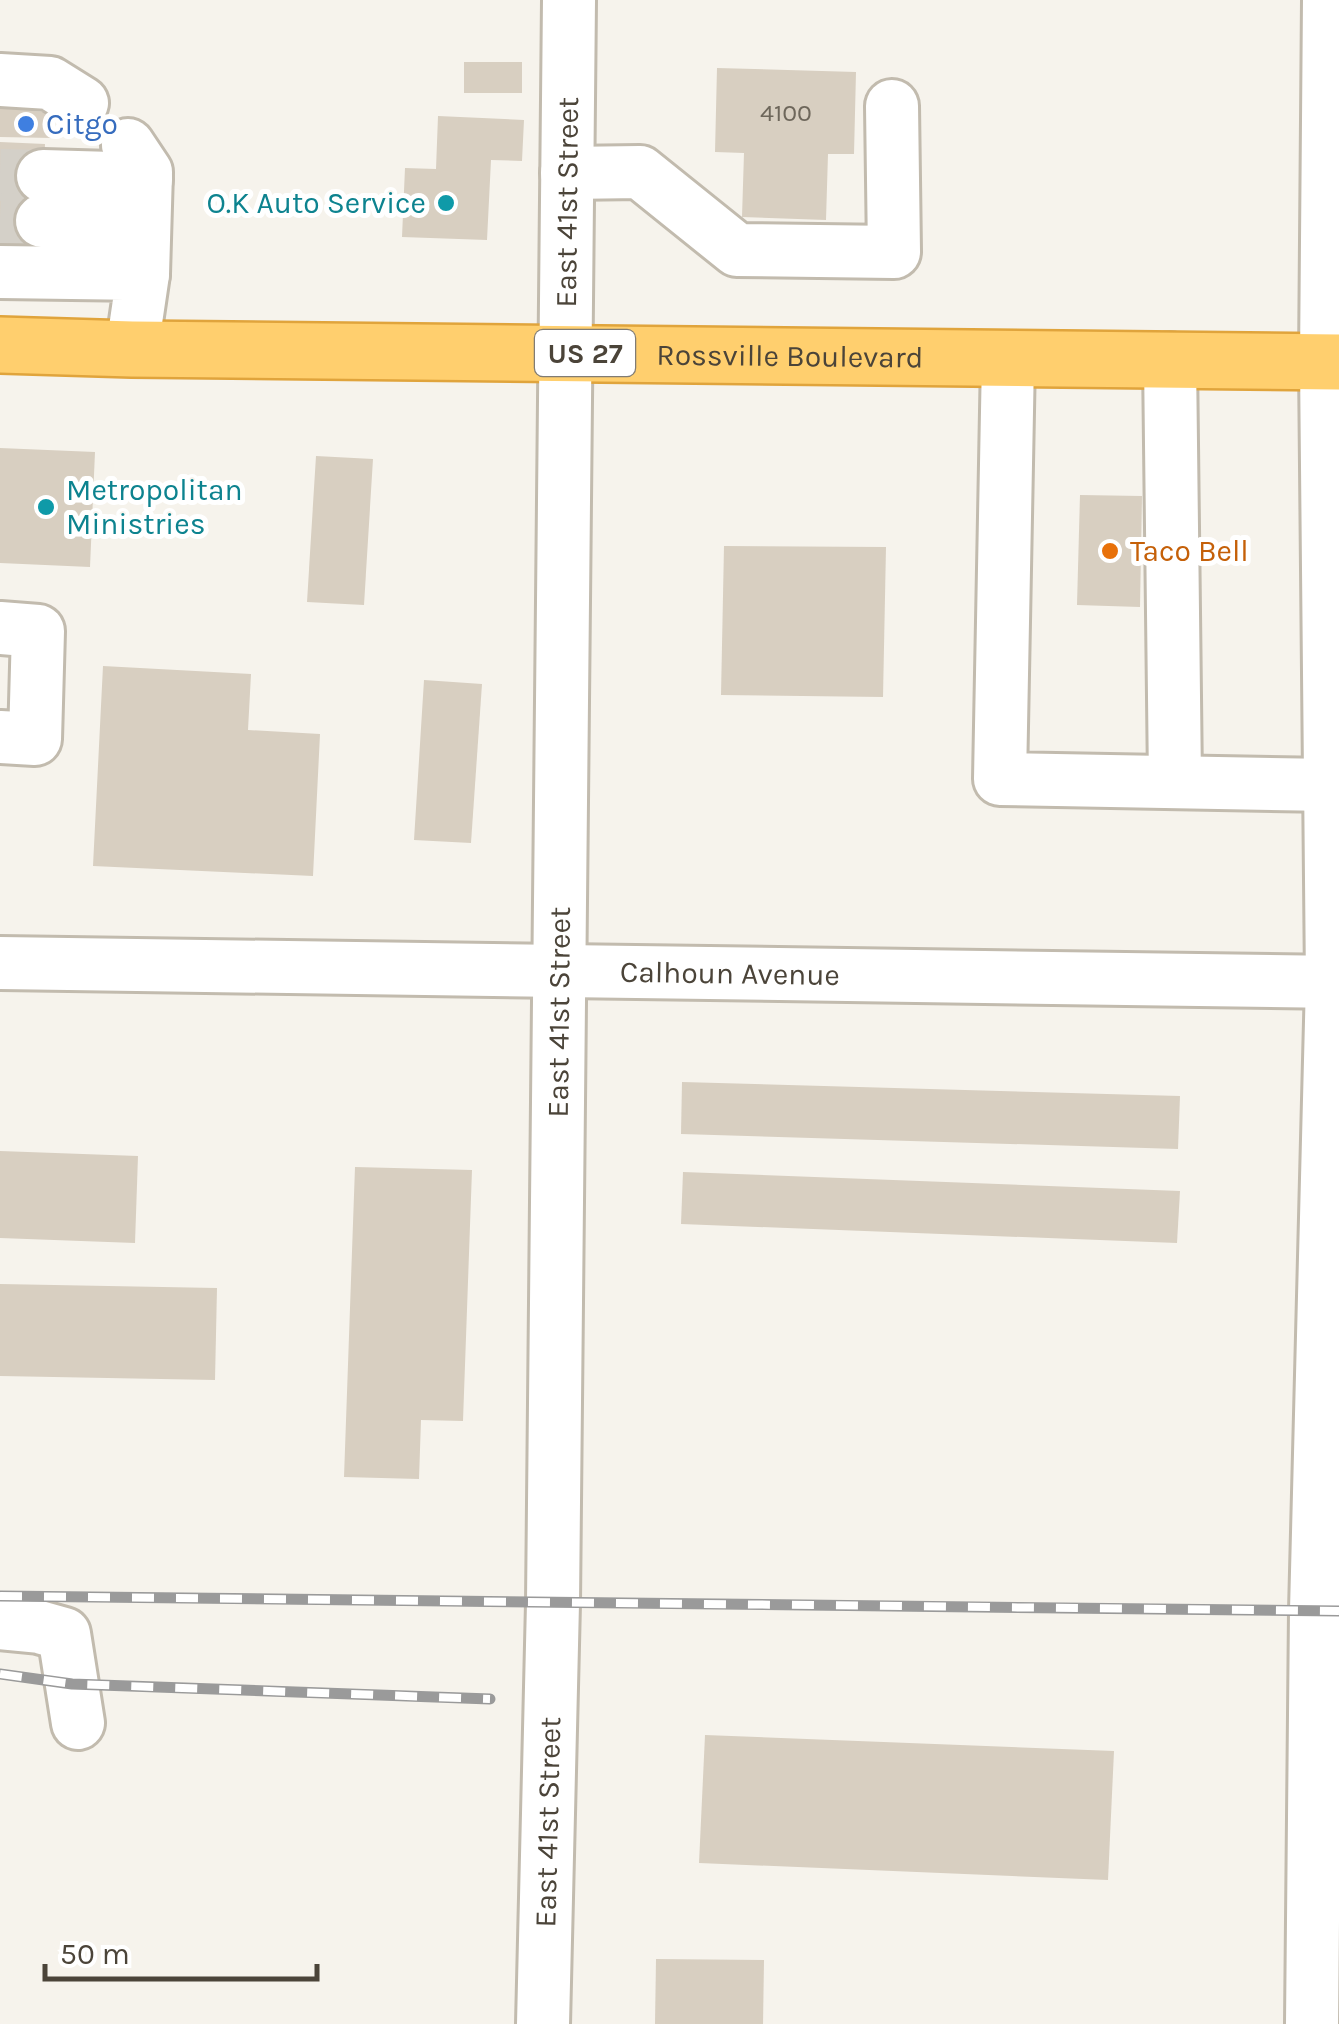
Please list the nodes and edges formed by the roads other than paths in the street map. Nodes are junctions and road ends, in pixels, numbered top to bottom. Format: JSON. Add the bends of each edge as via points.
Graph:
{"nodes":[{"id":1,"x":569,"y":0,"type":"edge"},
{"id":2,"x":1329,"y":0,"type":"edge"},
{"id":3,"x":0,"y":80,"type":"edge"},
{"id":4,"x":82,"y":103,"type":"dead end"},
{"id":5,"x":892,"y":106,"type":"dead end"},
{"id":6,"x":567,"y":173,"type":"junction"},
{"id":7,"x":1333,"y":176,"type":"edge"},
{"id":8,"x":42,"y":199,"type":"tunnel mouth"},
{"id":9,"x":140,"y":206,"type":"junction"},
{"id":10,"x":0,"y":272,"type":"edge"},
{"id":11,"x":0,"y":344,"type":"edge"},
{"id":12,"x":132,"y":349,"type":"junction"},
{"id":13,"x":564,"y":353,"type":"junction"},
{"id":14,"x":1008,"y":358,"type":"junction"},
{"id":15,"x":1170,"y":360,"type":"junction"},
{"id":16,"x":1332,"y":362,"type":"edge"},
{"id":17,"x":1172,"y":502,"type":"junction"},
{"id":18,"x":0,"y":628,"type":"edge"},
{"id":19,"x":1000,"y":732,"type":"junction"},
{"id":20,"x":0,"y":737,"type":"edge"},
{"id":21,"x":1174,"y":781,"type":"junction"},
{"id":22,"x":1330,"y":785,"type":"junction"},
{"id":23,"x":0,"y":963,"type":"edge"},
{"id":24,"x":557,"y":971,"type":"junction"},
{"id":25,"x":1335,"y":982,"type":"edge"},
{"id":26,"x":0,"y":1623,"type":"edge"},
{"id":27,"x":78,"y":1723,"type":"dead end"},
{"id":28,"x":544,"y":2024,"type":"edge"},
{"id":29,"x":1312,"y":2024,"type":"edge"}],
"edges":[{"from":1,"to":6,"type":"street","name":"East 41st Street"},
{"from":2,"to":7,"type":"street"},
{"from":3,"to":4,"type":"street","via":[[50,83]]},
{"from":5,"to":6,"type":"street","via":[[894,252],[737,250],[640,172]]},
{"from":6,"to":13,"type":"street","name":"East 41st Street"},
{"from":7,"to":16,"type":"street"},
{"from":8,"to":9,"type":"street"},
{"from":9,"to":10,"type":"street"},
{"from":9,"to":12,"type":"street"},
{"from":11,"to":12,"type":"highway","name":"Rossville Boulevard","number":"US 27"},
{"from":12,"to":13,"type":"highway","name":"Rossville Boulevard","number":"US 27"},
{"from":13,"to":14,"type":"highway","name":"Rossville Boulevard","number":"US 27"},
{"from":13,"to":24,"type":"street","name":"East 41st Street"},
{"from":14,"to":15,"type":"highway","name":"Rossville Boulevard","number":"US 27"},
{"from":14,"to":19,"type":"street"},
{"from":15,"to":16,"type":"highway","name":"Rossville Boulevard","number":"US 27"},
{"from":15,"to":17,"type":"street"},
{"from":16,"to":22,"type":"street"},
{"from":17,"to":19,"type":"street","via":[[1150,534],[1148,718],[1130,758],[1046,753]]},
{"from":17,"to":21,"type":"street"},
{"from":18,"to":20,"type":"street","via":[[38,630],[36,739]]},
{"from":19,"to":21,"type":"street","via":[[1000,779]]},
{"from":21,"to":22,"type":"street"},
{"from":22,"to":25,"type":"street"},
{"from":23,"to":24,"type":"street","name":"Calhoun Avenue"},
{"from":24,"to":25,"type":"street","name":"Calhoun Avenue"},
{"from":24,"to":28,"type":"street","name":"East 41st Street"},
{"from":25,"to":29,"type":"street","via":[[1316,1611]]},
{"from":26,"to":27,"type":"street","via":[[64,1634]]}]}
